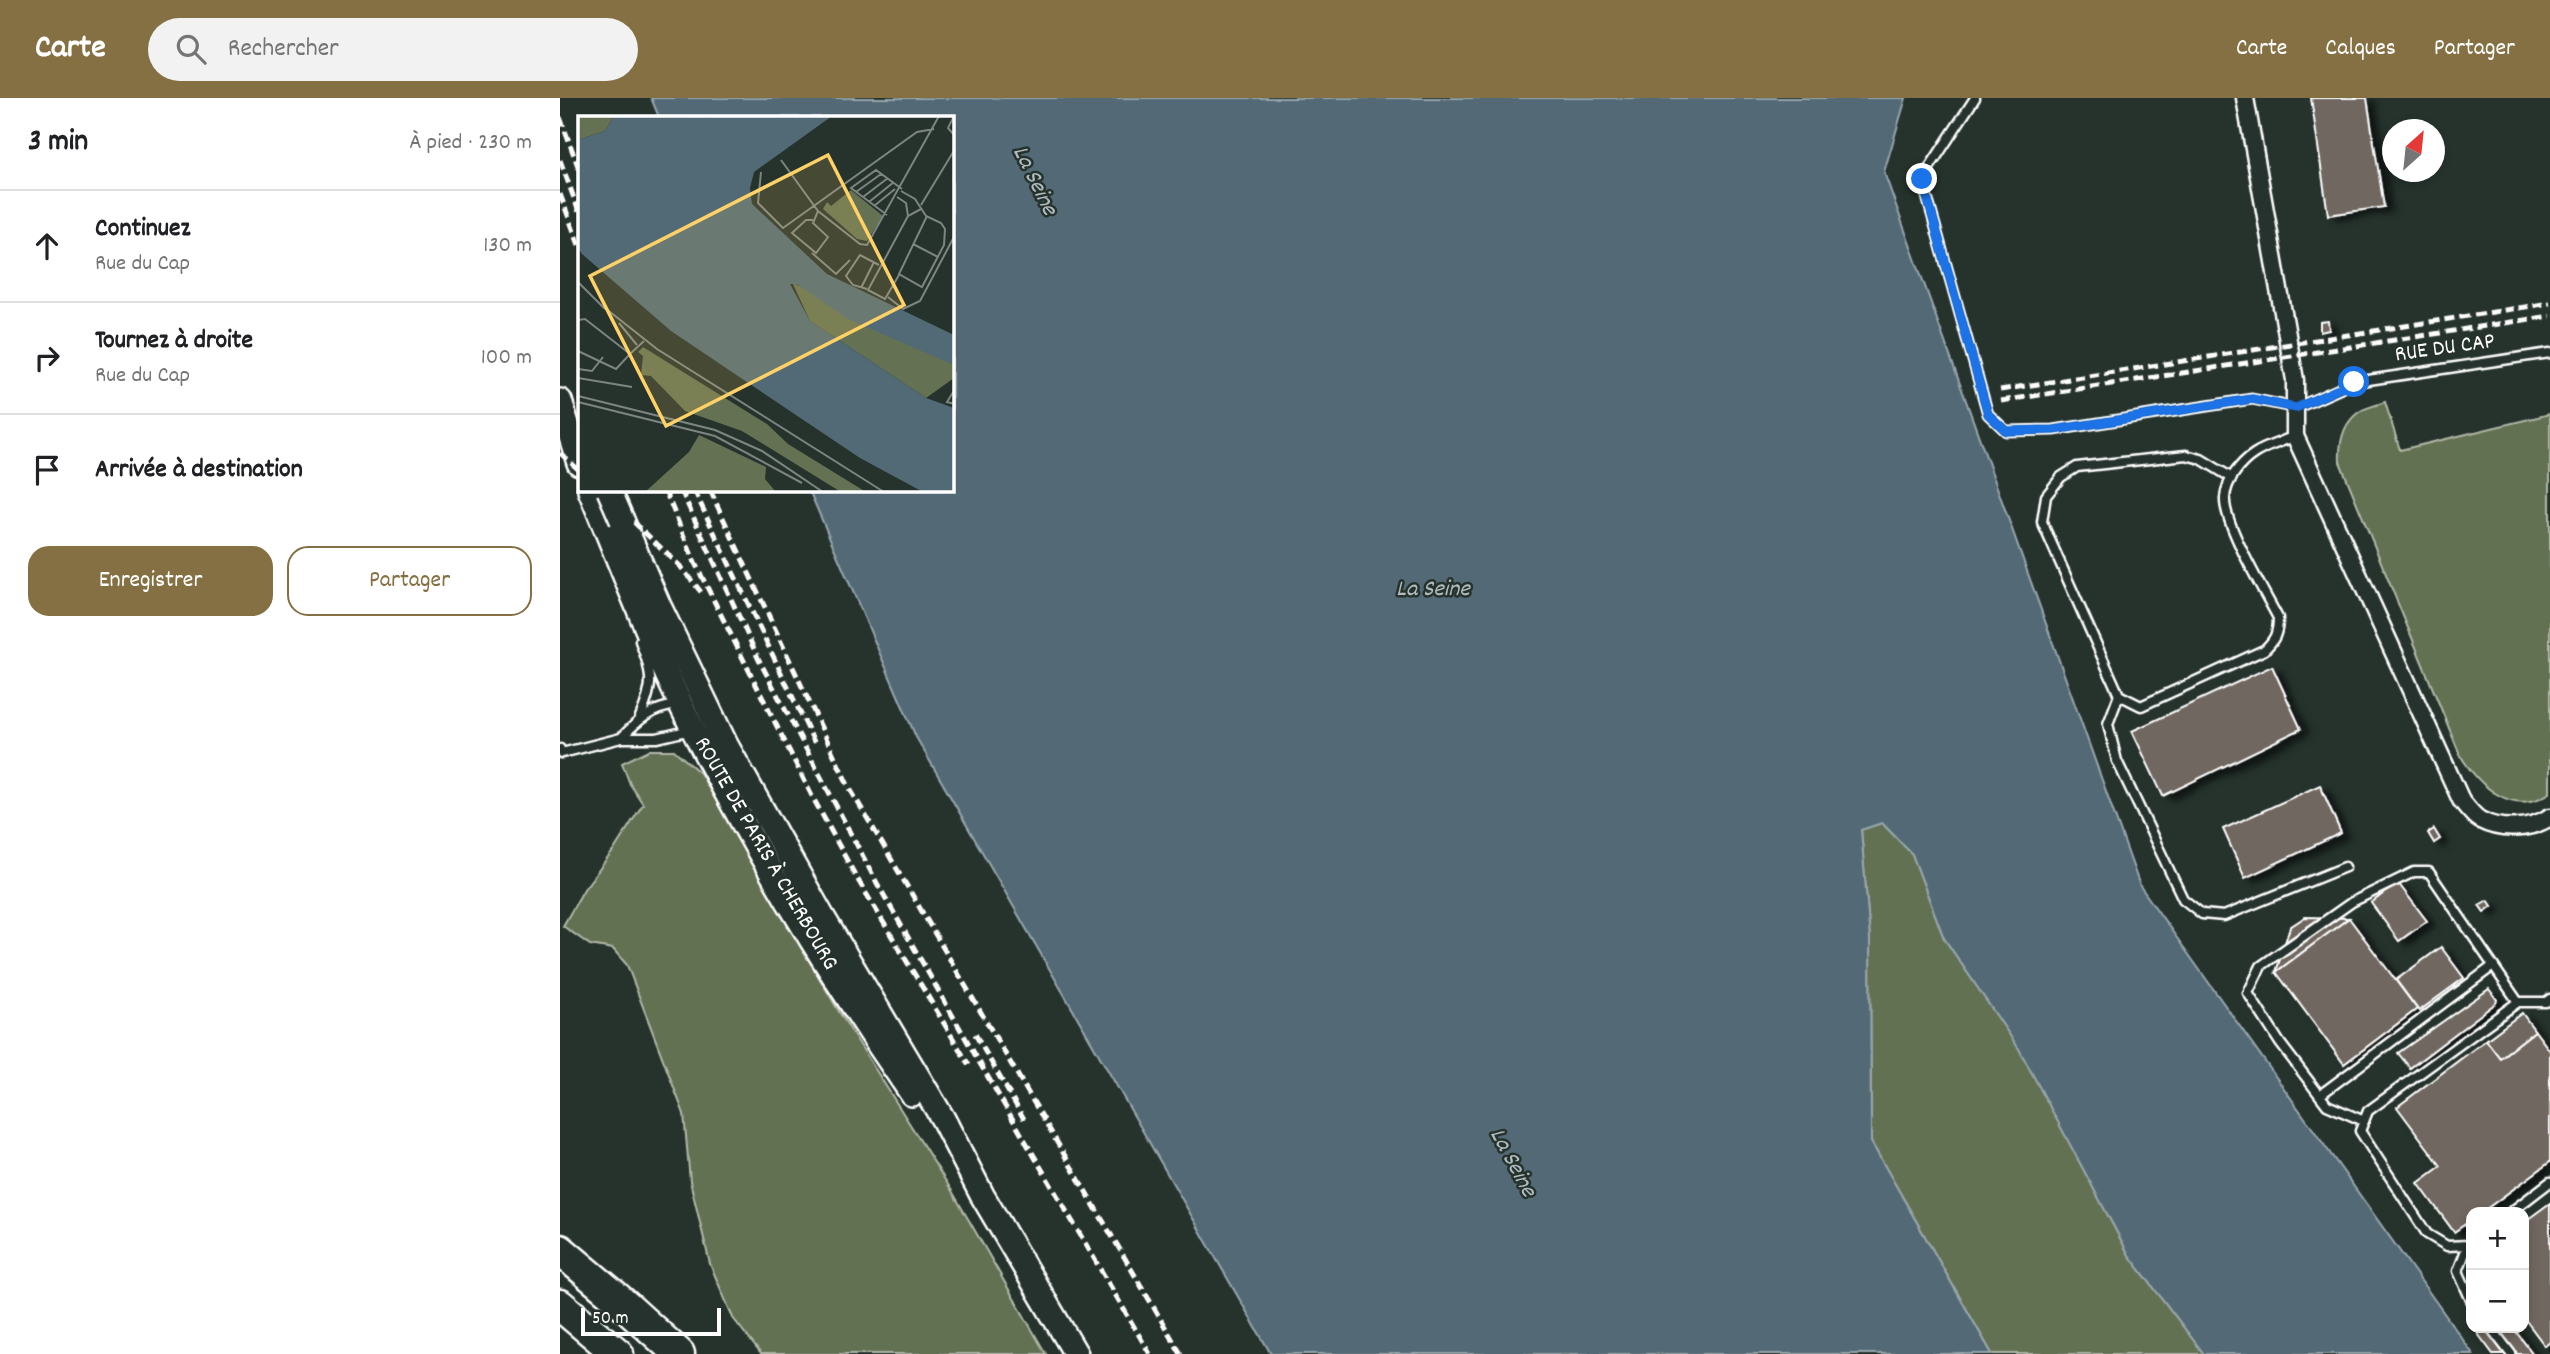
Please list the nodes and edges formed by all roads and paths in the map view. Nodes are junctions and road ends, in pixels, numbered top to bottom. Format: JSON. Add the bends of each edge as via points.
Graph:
{"nodes":[{"id":1,"x":1975,"y":98,"type":"edge"},
{"id":2,"x":2245,"y":98,"type":"edge"},
{"id":3,"x":2550,"y":353,"type":"edge"},
{"id":4,"x":560,"y":384,"type":"edge"},
{"id":5,"x":560,"y":401,"type":"edge"},
{"id":6,"x":2296,"y":408,"type":"junction"},
{"id":7,"x":578,"y":421,"type":"edge"},
{"id":8,"x":2295,"y":436,"type":"junction"},
{"id":9,"x":578,"y":460,"type":"edge"},
{"id":10,"x":2232,"y":478,"type":"junction"},
{"id":11,"x":597,"y":494,"type":"edge"},
{"id":12,"x":633,"y":620,"type":"dead end"},
{"id":13,"x":638,"y":633,"type":"dead end"},
{"id":14,"x":2119,"y":695,"type":"junction"},
{"id":15,"x":681,"y":704,"type":"junction"},
{"id":16,"x":640,"y":717,"type":"junction"},
{"id":17,"x":701,"y":718,"type":"junction"},
{"id":18,"x":621,"y":738,"type":"junction"},
{"id":19,"x":561,"y":752,"type":"edge"},
{"id":20,"x":2550,"y":817,"type":"edge"},
{"id":21,"x":2345,"y":867,"type":"dead end"},
{"id":22,"x":2493,"y":966,"type":"junction"},
{"id":23,"x":2550,"y":999,"type":"edge"},
{"id":24,"x":2518,"y":1002,"type":"junction"},
{"id":25,"x":2319,"y":1095,"type":"junction"},
{"id":26,"x":2364,"y":1121,"type":"junction"},
{"id":27,"x":2550,"y":1182,"type":"edge"},
{"id":28,"x":2518,"y":1207,"type":"edge"},
{"id":29,"x":2466,"y":1244,"type":"edge"},
{"id":30,"x":560,"y":1250,"type":"edge"},
{"id":31,"x":2466,"y":1253,"type":"edge"},
{"id":32,"x":2466,"y":1289,"type":"edge"},
{"id":33,"x":560,"y":1305,"type":"edge"},
{"id":34,"x":2495,"y":1333,"type":"edge"},
{"id":35,"x":618,"y":1354,"type":"edge"},
{"id":36,"x":679,"y":1354,"type":"edge"},
{"id":37,"x":1076,"y":1354,"type":"edge"},
{"id":38,"x":2511,"y":1354,"type":"edge"}],
"edges":[{"from":1,"to":6,"type":"lane","via":[[1922,179],[1988,414],[1997,425],[2006,431],[2054,430],[2252,399]]},
{"from":2,"to":6,"type":"street","via":[[2295,380]]},
{"from":3,"to":6,"type":"lane","name":"RUE DU CAP","via":[[2354,382]]},
{"from":4,"to":7,"type":"main road"},
{"from":5,"to":9,"type":"main road"},
{"from":6,"to":8,"type":"street"},
{"from":8,"to":10,"type":"lane","via":[[2255,453]]},
{"from":8,"to":20,"type":"street","via":[[2461,800],[2478,820],[2508,828],[2540,824]]},
{"from":10,"to":14,"type":"lane","via":[[2224,499],[2231,526],[2278,618],[2273,642],[2141,706]]},
{"from":10,"to":14,"type":"lane","via":[[2186,455],[2077,467],[2061,477],[2046,496],[2042,522]]},
{"from":11,"to":12,"type":"lane"},
{"from":11,"to":15,"type":"main road","name":"ROUTE DE PARIS À CHERBOURG","via":[[643,622]]},
{"from":11,"to":17,"type":"main road","name":"ROUTE DE PARIS À CHERBOURG","bridge":true,"via":[[622,520]]},
{"from":13,"to":16,"type":"lane","via":[[652,673]]},
{"from":14,"to":21,"type":"lane","via":[[2108,724],[2118,761],[2183,899],[2202,914],[2224,916]]},
{"from":15,"to":16,"type":"lane","via":[[663,706]]},
{"from":15,"to":17,"type":"main road","name":"ROUTE DE PARIS À CHERBOURG"},
{"from":16,"to":18,"type":"lane"},
{"from":17,"to":18,"type":"lane","via":[[657,738]]},
{"from":17,"to":37,"type":"main road","name":"ROUTE DE PARIS À CHERBOURG","via":[[786,898],[982,1195]]},
{"from":18,"to":19,"type":"lane"},
{"from":22,"to":24,"type":"lane"},
{"from":22,"to":25,"type":"lane"},
{"from":22,"to":25,"type":"lane","via":[[2429,872],[2414,872],[2352,902],[2261,966],[2248,993]]},
{"from":23,"to":24,"type":"lane"},
{"from":24,"to":26,"type":"lane","via":[[2368,1111]]},
{"from":25,"to":26,"type":"lane","via":[[2327,1105]]},
{"from":26,"to":29,"type":"lane","via":[[2360,1131],[2427,1234],[2447,1246]]},
{"from":27,"to":28,"type":"lane"},
{"from":30,"to":36,"type":"highway"},
{"from":31,"to":32,"type":"lane","via":[[2458,1271]]},
{"from":33,"to":35,"type":"highway"},
{"from":34,"to":38,"type":"lane"}]}
